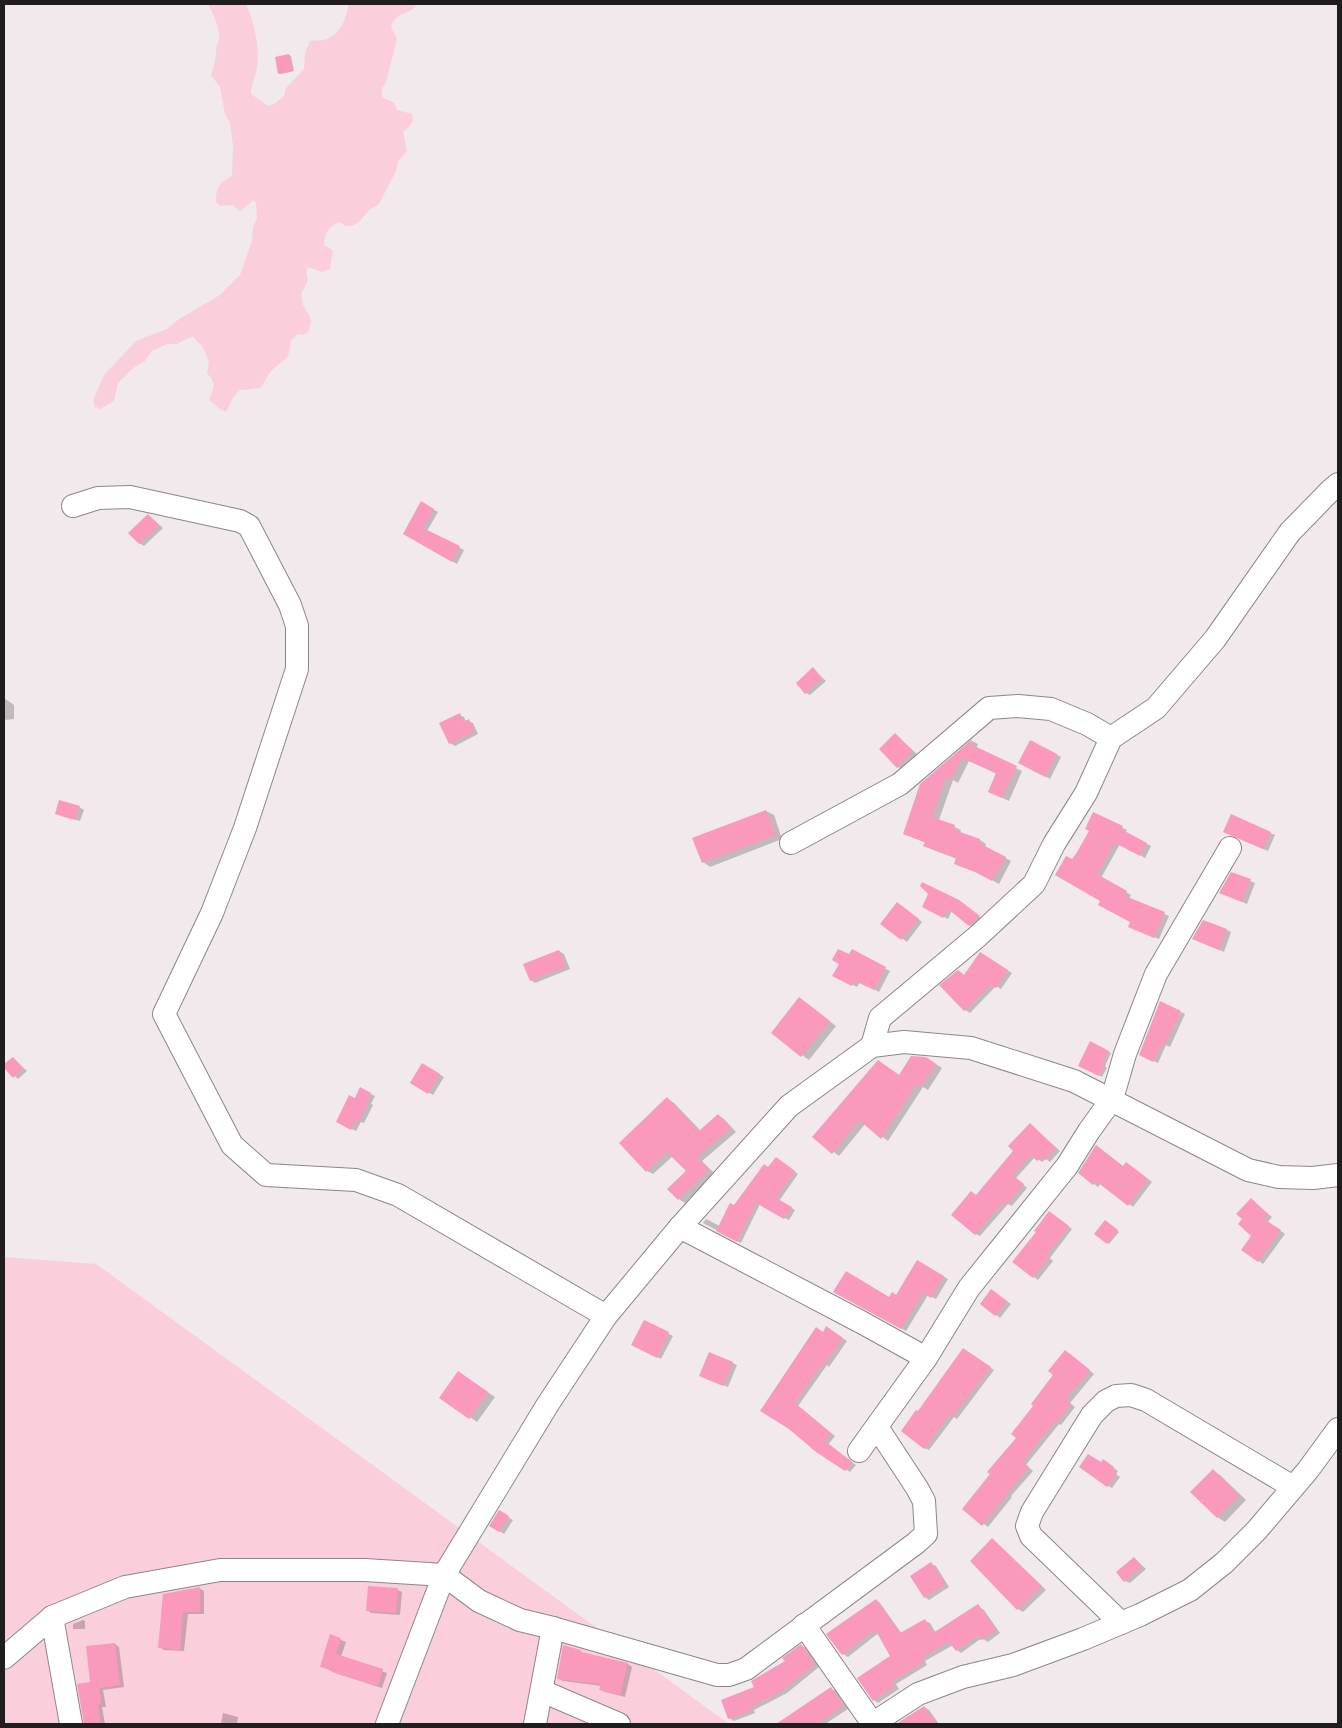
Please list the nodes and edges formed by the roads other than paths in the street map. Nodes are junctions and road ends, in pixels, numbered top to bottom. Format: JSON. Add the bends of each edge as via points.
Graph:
{"nodes":[{"id":1,"x":1338,"y":484,"type":"edge"},
{"id":2,"x":73,"y":506,"type":"dead end"},
{"id":3,"x":1111,"y":738,"type":"junction"},
{"id":4,"x":791,"y":843,"type":"dead end"},
{"id":5,"x":1230,"y":848,"type":"dead end"},
{"id":6,"x":872,"y":1046,"type":"junction"},
{"id":7,"x":1112,"y":1099,"type":"junction"},
{"id":8,"x":1338,"y":1175,"type":"edge"},
{"id":9,"x":680,"y":1227,"type":"junction"},
{"id":10,"x":606,"y":1316,"type":"junction"},
{"id":11,"x":926,"y":1358,"type":"junction"},
{"id":12,"x":877,"y":1427,"type":"junction"},
{"id":13,"x":1338,"y":1430,"type":"edge"},
{"id":14,"x":859,"y":1451,"type":"dead end"},
{"id":15,"x":1293,"y":1487,"type":"junction"},
{"id":16,"x":444,"y":1576,"type":"junction"},
{"id":17,"x":52,"y":1617,"type":"junction"},
{"id":18,"x":1121,"y":1623,"type":"junction"},
{"id":19,"x":804,"y":1625,"type":"junction"},
{"id":20,"x":553,"y":1628,"type":"junction"},
{"id":21,"x":4,"y":1658,"type":"edge"},
{"id":22,"x":542,"y":1691,"type":"junction"},
{"id":23,"x":71,"y":1724,"type":"edge"},
{"id":24,"x":387,"y":1724,"type":"edge"},
{"id":25,"x":535,"y":1724,"type":"edge"},
{"id":26,"x":619,"y":1724,"type":"edge"},
{"id":27,"x":873,"y":1724,"type":"edge"}],
"edges":[{"from":1,"to":3,"type":"street","via":[[1290,532],[1216,639],[1156,708]]},
{"from":2,"to":10,"type":"street","via":[[98,498],[130,497],[240,521],[249,526],[290,605],[297,626],[297,669],[245,828],[212,913],[164,1014],[232,1145],[266,1174],[356,1180],[398,1195]]},
{"from":3,"to":4,"type":"street","via":[[1051,709],[989,708],[900,784]]},
{"from":3,"to":6,"type":"street","via":[[1086,793],[1034,884],[880,1018]]},
{"from":5,"to":7,"type":"street","via":[[1156,974],[1125,1054]]},
{"from":6,"to":7,"type":"street","via":[[904,1042],[971,1048],[1074,1081]]},
{"from":6,"to":9,"type":"street","via":[[789,1106]]},
{"from":7,"to":8,"type":"street","via":[[1248,1170],[1279,1177]]},
{"from":7,"to":11,"type":"street","via":[[1067,1166],[969,1288]]},
{"from":9,"to":10,"type":"street"},
{"from":9,"to":11,"type":"street"},
{"from":10,"to":16,"type":"street","via":[[548,1404]]},
{"from":11,"to":12,"type":"street"},
{"from":12,"to":14,"type":"street"},
{"from":12,"to":19,"type":"street","via":[[924,1501],[926,1534]]},
{"from":13,"to":15,"type":"street"},
{"from":15,"to":18,"type":"street","via":[[1257,1530],[1224,1563],[1190,1590]]},
{"from":15,"to":18,"type":"street","via":[[1146,1400],[1130,1395],[1106,1401],[1092,1415],[1032,1512],[1027,1526],[1032,1536]]},
{"from":16,"to":17,"type":"street","via":[[365,1570],[220,1570],[126,1587]]},
{"from":16,"to":20,"type":"street","via":[[479,1601],[520,1620]]},
{"from":16,"to":24,"type":"street"},
{"from":17,"to":21,"type":"street"},
{"from":17,"to":23,"type":"street"},
{"from":18,"to":27,"type":"street","via":[[1013,1665],[964,1677],[918,1694]]},
{"from":19,"to":20,"type":"street","via":[[746,1669],[729,1675],[717,1675]]},
{"from":19,"to":27,"type":"street"},
{"from":20,"to":22,"type":"street"},
{"from":22,"to":25,"type":"street"},
{"from":22,"to":26,"type":"street"}]}
